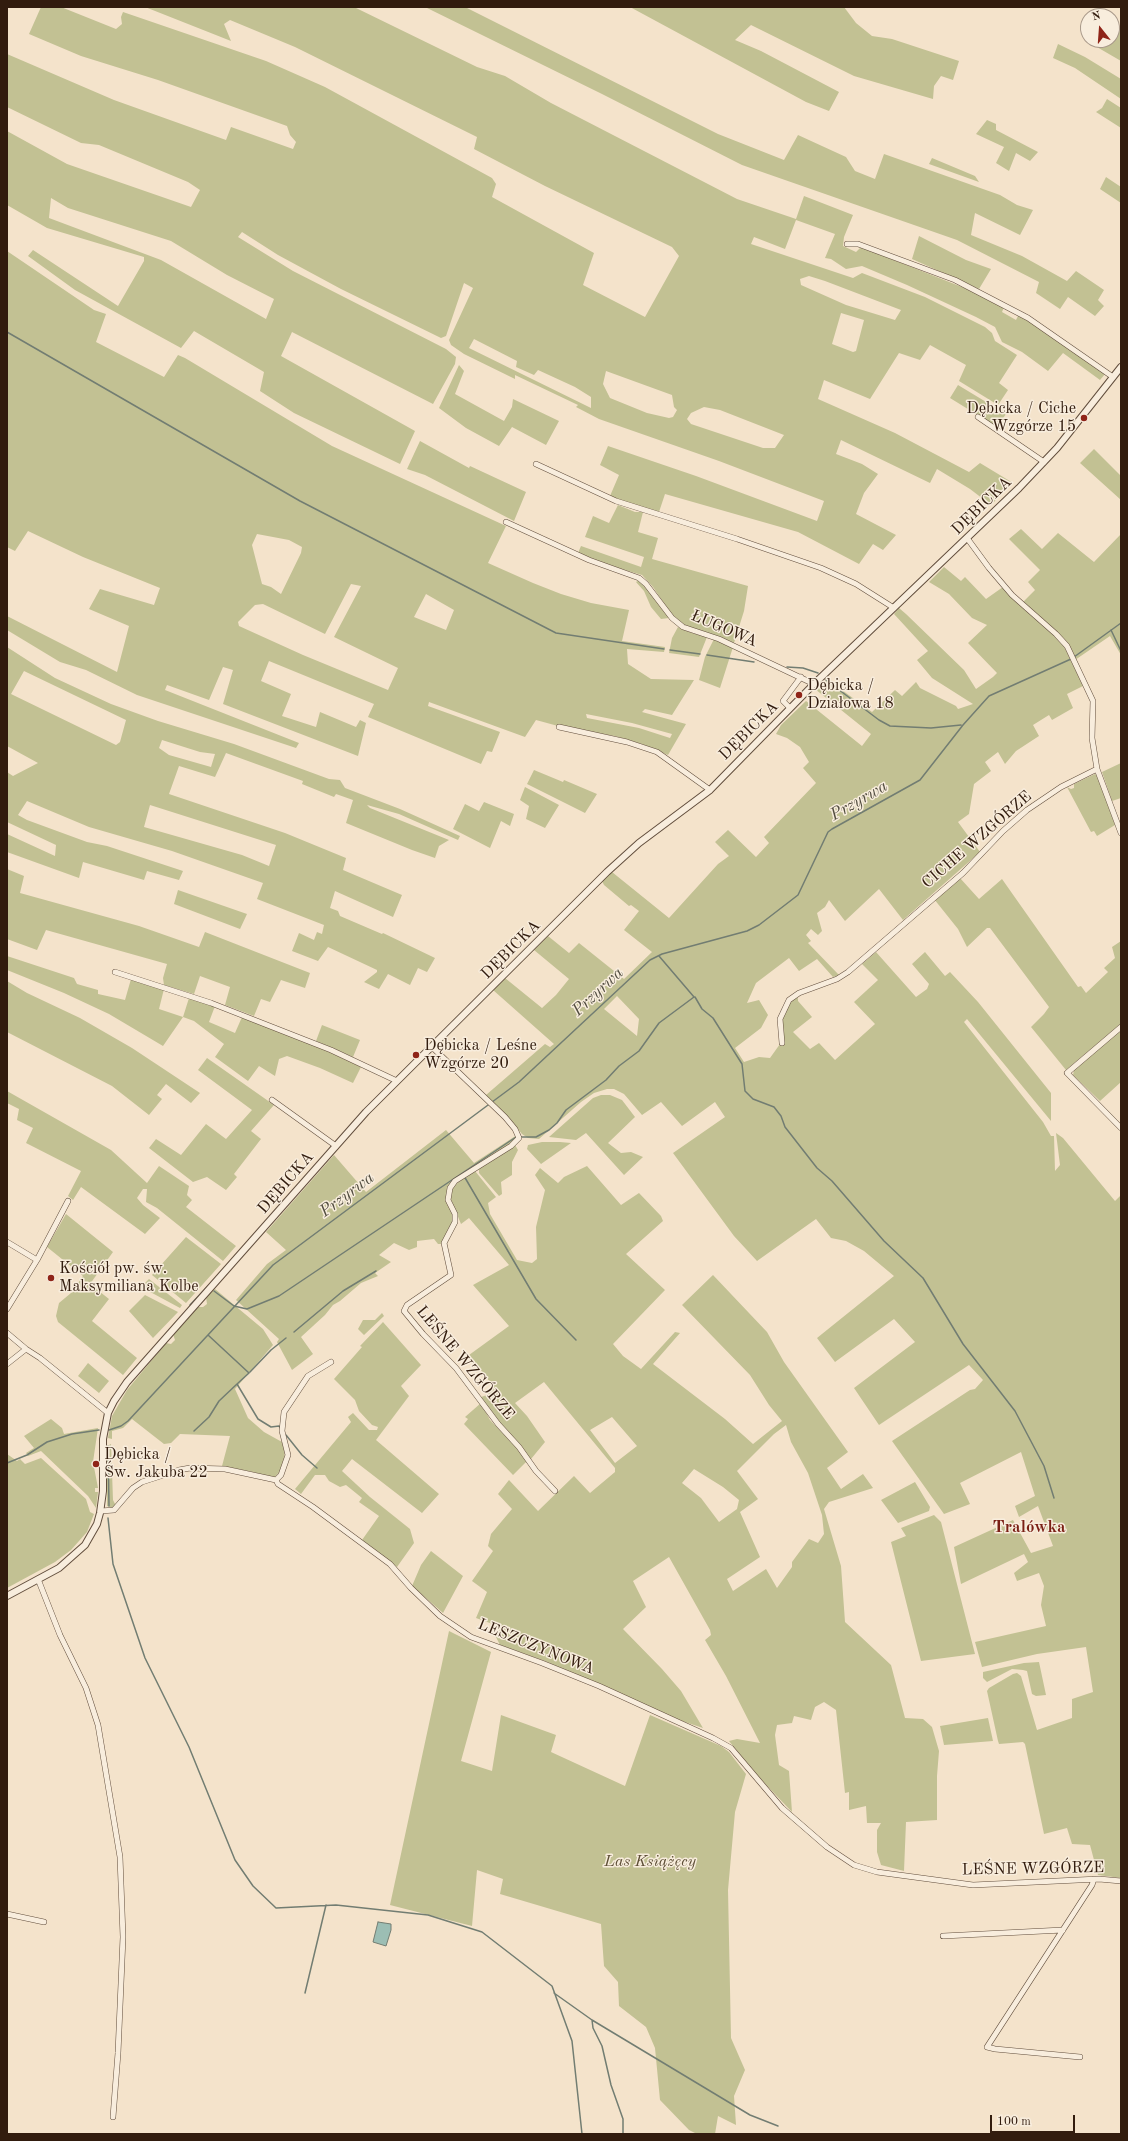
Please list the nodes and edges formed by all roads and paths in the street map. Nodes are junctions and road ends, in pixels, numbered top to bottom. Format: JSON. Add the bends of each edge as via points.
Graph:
{"nodes":[{"id":1,"x":847,"y":244,"type":"dead end"},
{"id":2,"x":1121,"y":367,"type":"edge"},
{"id":3,"x":1113,"y":377,"type":"junction"},
{"id":4,"x":978,"y":417,"type":"dead end"},
{"id":5,"x":1044,"y":462,"type":"junction"},
{"id":6,"x":536,"y":464,"type":"dead end"},
{"id":7,"x":506,"y":522,"type":"dead end"},
{"id":8,"x":967,"y":538,"type":"junction"},
{"id":9,"x":894,"y":608,"type":"junction"},
{"id":10,"x":802,"y":678,"type":"junction"},
{"id":11,"x":814,"y":684,"type":"junction"},
{"id":12,"x":790,"y":708,"type":"junction"},
{"id":13,"x":559,"y":727,"type":"dead end"},
{"id":14,"x":1097,"y":769,"type":"junction"},
{"id":15,"x":710,"y":790,"type":"junction"},
{"id":16,"x":1121,"y":832,"type":"edge"},
{"id":17,"x":115,"y":972,"type":"dead end"},
{"id":18,"x":1121,"y":1027,"type":"edge"},
{"id":19,"x":782,"y":1043,"type":"dead end"},
{"id":20,"x":432,"y":1047,"type":"junction"},
{"id":21,"x":397,"y":1081,"type":"junction"},
{"id":22,"x":272,"y":1100,"type":"dead end"},
{"id":23,"x":1121,"y":1128,"type":"edge"},
{"id":24,"x":336,"y":1146,"type":"junction"},
{"id":25,"x":68,"y":1201,"type":"dead end"},
{"id":26,"x":7,"y":1242,"type":"edge"},
{"id":27,"x":37,"y":1260,"type":"junction"},
{"id":28,"x":7,"y":1309,"type":"edge"},
{"id":29,"x":7,"y":1333,"type":"edge"},
{"id":30,"x":26,"y":1349,"type":"junction"},
{"id":31,"x":331,"y":1362,"type":"dead end"},
{"id":32,"x":7,"y":1364,"type":"edge"},
{"id":33,"x":108,"y":1413,"type":"junction"},
{"id":34,"x":276,"y":1480,"type":"junction"},
{"id":35,"x":555,"y":1491,"type":"dead end"},
{"id":36,"x":101,"y":1511,"type":"junction"},
{"id":37,"x":38,"y":1579,"type":"junction"},
{"id":38,"x":7,"y":1596,"type":"edge"},
{"id":39,"x":731,"y":1748,"type":"joint"},
{"id":40,"x":1094,"y":1879,"type":"junction"},
{"id":41,"x":1121,"y":1882,"type":"edge"},
{"id":42,"x":7,"y":1914,"type":"edge"},
{"id":43,"x":44,"y":1922,"type":"dead end"},
{"id":44,"x":1063,"y":1930,"type":"junction"},
{"id":45,"x":943,"y":1936,"type":"dead end"},
{"id":46,"x":1080,"y":2057,"type":"dead end"},
{"id":47,"x":113,"y":2117,"type":"dead end"}],
"edges":[{"from":1,"to":3,"type":"street","via":[[858,244],[955,280],[1028,318]]},
{"from":2,"to":3,"type":"street","name":"DĘBICKA"},
{"from":3,"to":5,"type":"street","name":"DĘBICKA"},
{"from":4,"to":5,"type":"street"},
{"from":5,"to":8,"type":"street","name":"DĘBICKA"},
{"from":6,"to":9,"type":"street","via":[[616,502],[821,568],[856,584]]},
{"from":7,"to":10,"type":"street","name":"ŁUGOWA","via":[[589,560],[639,578],[672,618],[683,627],[720,639]]},
{"from":8,"to":9,"type":"street","name":"DĘBICKA"},
{"from":8,"to":14,"type":"street","via":[[1000,582],[1063,641],[1071,655],[1093,701],[1092,738]]},
{"from":9,"to":11,"type":"street","name":"DĘBICKA"},
{"from":10,"to":11,"type":"street","name":"ŁUGOWA"},
{"from":10,"to":12,"type":"street","via":[[783,701]]},
{"from":11,"to":12,"type":"street","name":"DĘBICKA"},
{"from":12,"to":15,"type":"street","name":"DĘBICKA"},
{"from":13,"to":15,"type":"street","via":[[627,742],[657,752]]},
{"from":14,"to":16,"type":"street"},
{"from":14,"to":19,"type":"street","name":"CICHE WZGÓRZE","via":[[1053,792],[1022,814],[963,872],[848,972],[791,998],[780,1019]]},
{"from":15,"to":20,"type":"street","name":"DĘBICKA","via":[[624,856]]},
{"from":17,"to":21,"type":"street","via":[[211,1003],[331,1050]]},
{"from":18,"to":23,"type":"street","via":[[1067,1073]]},
{"from":20,"to":21,"type":"street","name":"DĘBICKA"},
{"from":20,"to":35,"type":"street","name":"LEŚNE WZGÓRZE","via":[[516,1129],[519,1138],[511,1146],[455,1181],[450,1188],[448,1200],[455,1222],[444,1244],[451,1275],[407,1305],[404,1311],[456,1368],[498,1424]]},
{"from":21,"to":24,"type":"street","name":"DĘBICKA"},
{"from":22,"to":24,"type":"street"},
{"from":24,"to":33,"type":"street","name":"DĘBICKA","via":[[127,1382]]},
{"from":25,"to":27,"type":"street"},
{"from":26,"to":27,"type":"street"},
{"from":27,"to":28,"type":"street"},
{"from":29,"to":30,"type":"street"},
{"from":30,"to":32,"type":"street"},
{"from":30,"to":33,"type":"street"},
{"from":31,"to":34,"type":"street","via":[[308,1376],[284,1412],[282,1431],[288,1455],[281,1475]]},
{"from":33,"to":36,"type":"street","name":"DĘBICKA","via":[[103,1439]]},
{"from":34,"to":36,"type":"street","via":[[225,1469],[190,1468],[142,1482],[133,1488],[114,1510]]},
{"from":34,"to":39,"type":"street","name":"LESZCZYNOWA","via":[[278,1484],[390,1564],[440,1616],[471,1637],[599,1686],[700,1731]]},
{"from":36,"to":37,"type":"street","name":"DĘBICKA","via":[[85,1545],[68,1562]]},
{"from":37,"to":38,"type":"street","name":"DĘBICKA"},
{"from":37,"to":47,"type":"street","via":[[60,1635],[86,1688],[93,1711],[104,1758],[120,1857],[123,1937]]},
{"from":39,"to":40,"type":"street","name":"LEŚNE WZGÓRZE","via":[[782,1808],[827,1847],[854,1865],[877,1872],[973,1885]]},
{"from":40,"to":41,"type":"street","name":"LEŚNE WZGÓRZE"},
{"from":40,"to":44,"type":"street"},
{"from":42,"to":43,"type":"street"},
{"from":44,"to":45,"type":"street"},
{"from":44,"to":46,"type":"street","via":[[987,2047]]}]}
